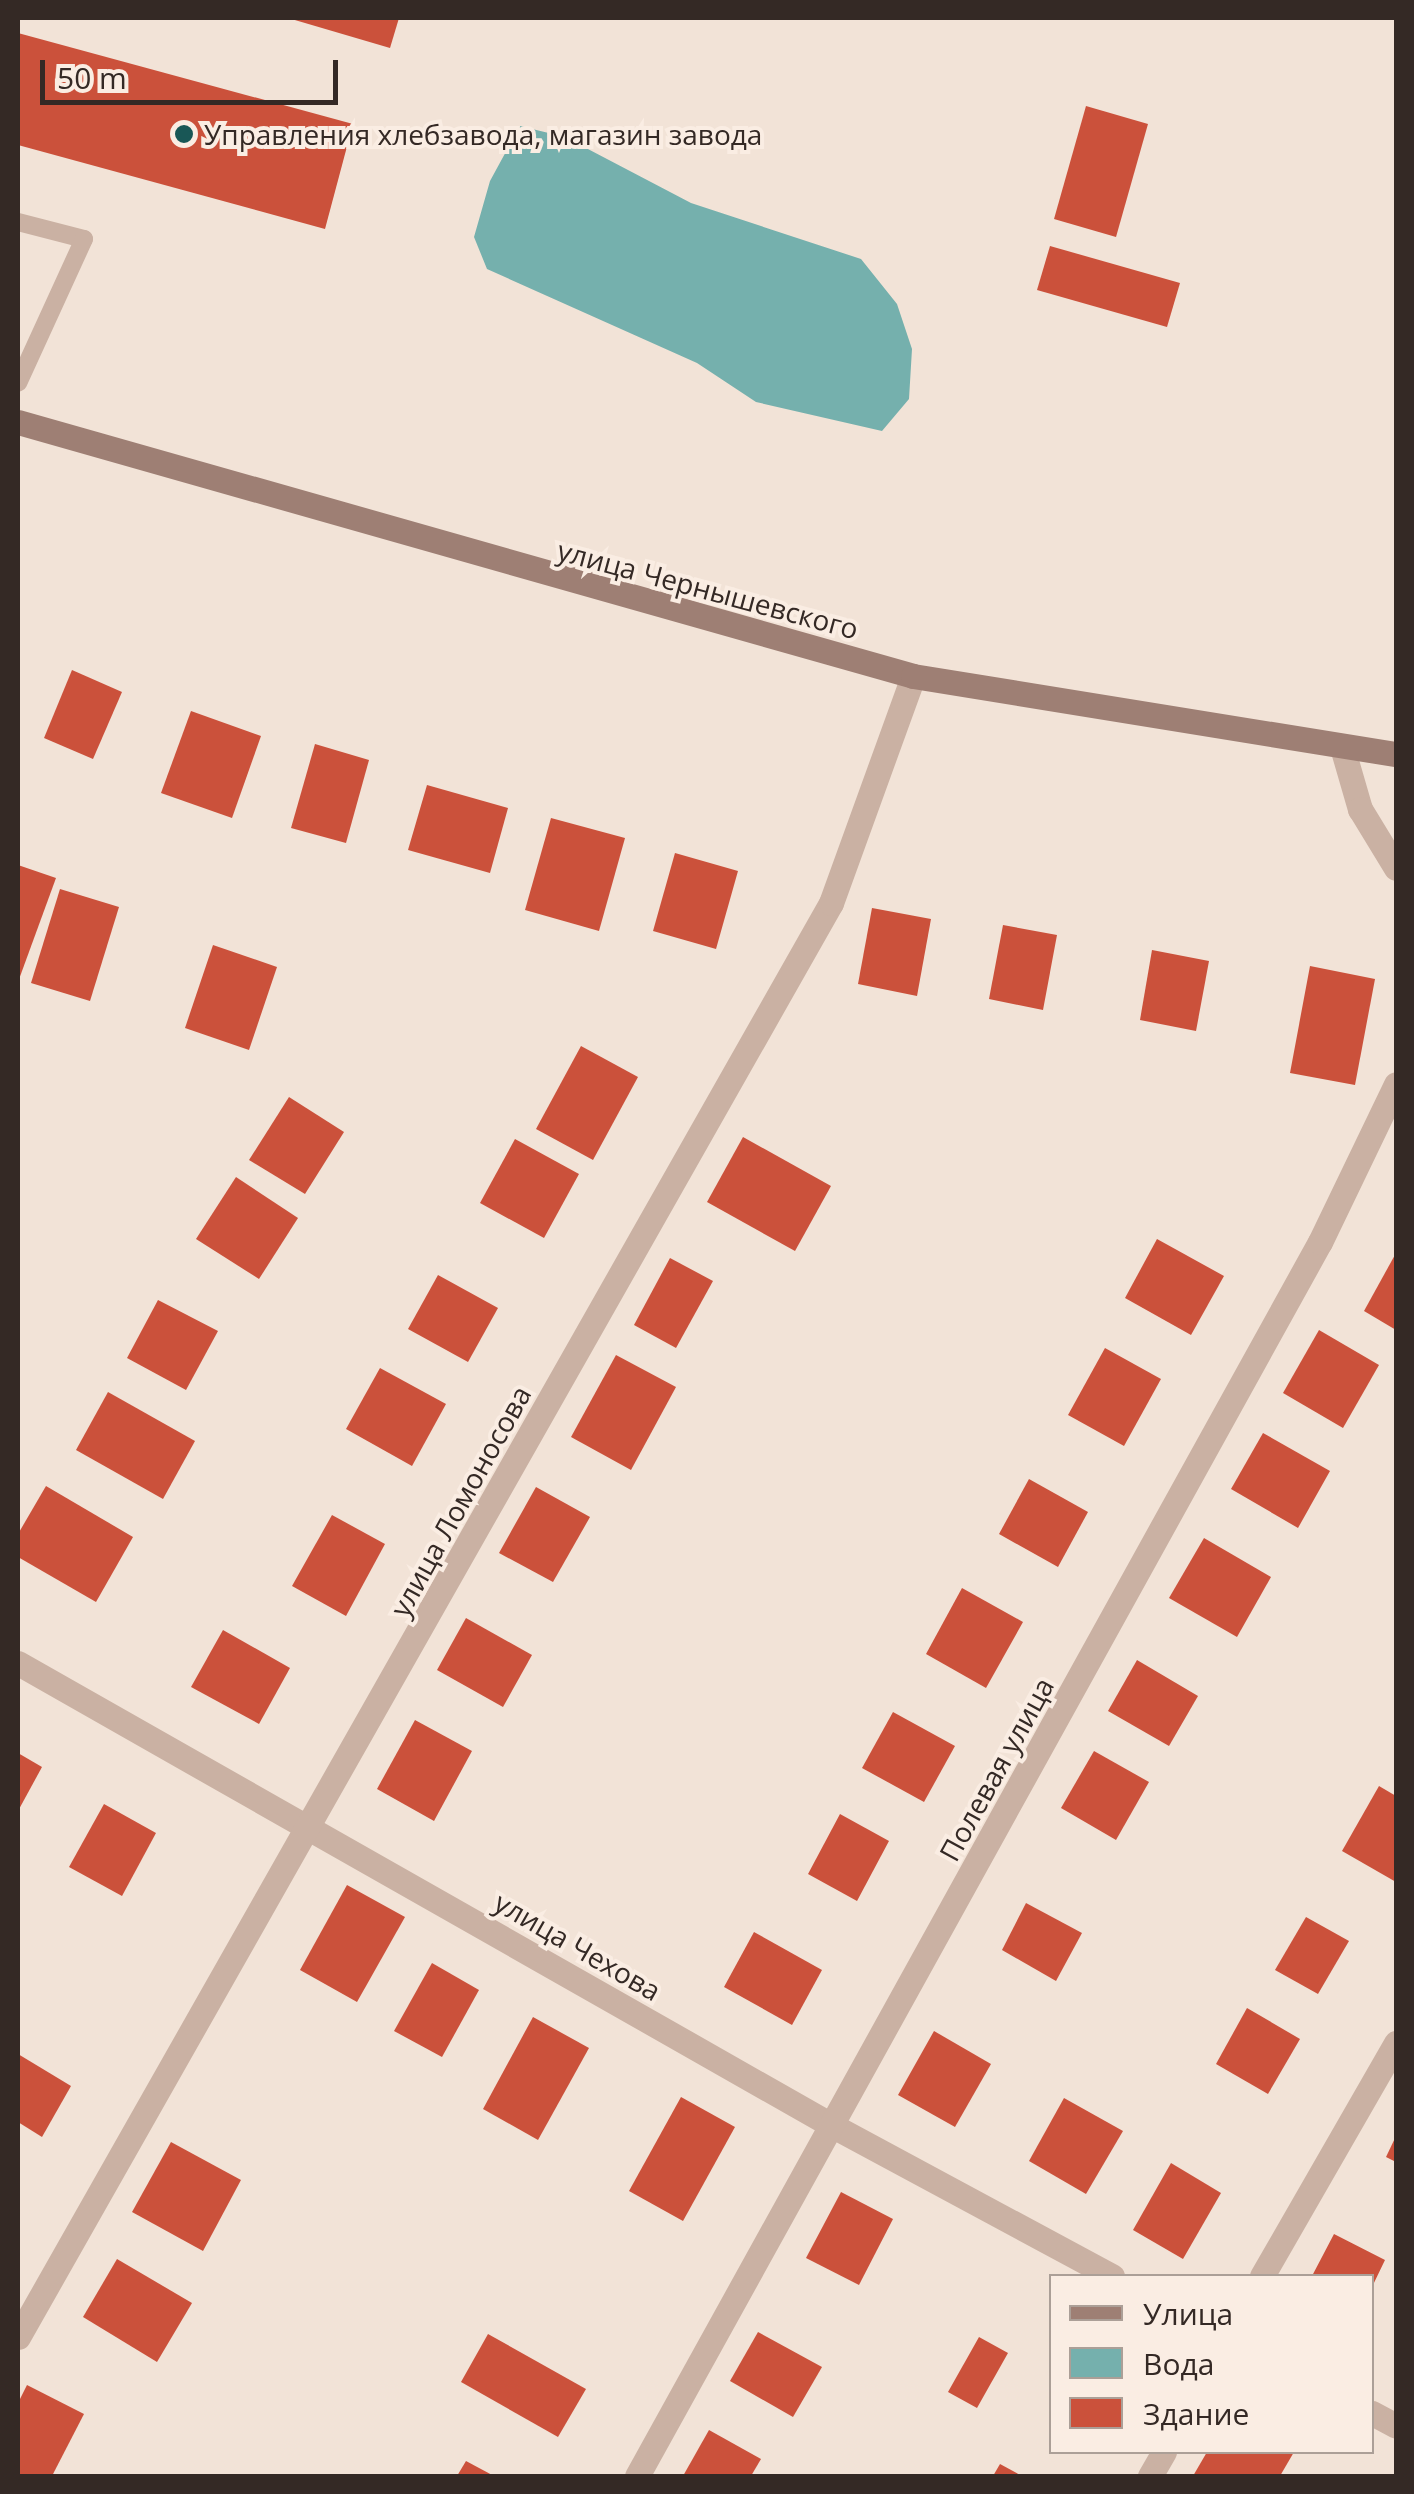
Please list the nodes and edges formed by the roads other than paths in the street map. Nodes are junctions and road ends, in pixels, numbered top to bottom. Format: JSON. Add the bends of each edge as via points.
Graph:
{"nodes":[{"id":1,"x":18,"y":222,"type":"edge"},
{"id":2,"x":18,"y":384,"type":"edge"},
{"id":3,"x":18,"y":422,"type":"edge"},
{"id":4,"x":913,"y":676,"type":"junction"},
{"id":5,"x":1342,"y":747,"type":"junction"},
{"id":6,"x":1396,"y":754,"type":"edge"},
{"id":7,"x":1396,"y":868,"type":"edge"},
{"id":8,"x":1396,"y":1084,"type":"edge"},
{"id":9,"x":18,"y":1662,"type":"edge"},
{"id":10,"x":310,"y":1828,"type":"junction"},
{"id":11,"x":1396,"y":2043,"type":"edge"},
{"id":12,"x":834,"y":2126,"type":"junction"},
{"id":13,"x":1108,"y":2274,"type":"edge"},
{"id":14,"x":1263,"y":2274,"type":"edge"},
{"id":15,"x":18,"y":2338,"type":"edge"},
{"id":16,"x":1374,"y":2414,"type":"edge"},
{"id":17,"x":1396,"y":2426,"type":"edge"},
{"id":18,"x":1163,"y":2454,"type":"edge"},
{"id":19,"x":637,"y":2476,"type":"edge"},
{"id":20,"x":1150,"y":2476,"type":"edge"}],
"edges":[{"from":1,"to":2,"type":"lane","via":[[84,238]]},
{"from":3,"to":4,"type":"main road","name":"улица Чернышевского"},
{"from":4,"to":5,"type":"main road","name":"улица Чернышевского"},
{"from":4,"to":10,"type":"street","name":"улица Ломоносова","via":[[832,903]]},
{"from":5,"to":6,"type":"main road","name":"улица Чернышевского"},
{"from":5,"to":7,"type":"street","via":[[1360,809]]},
{"from":8,"to":12,"type":"street","name":"Полевая улица","via":[[1320,1242]]},
{"from":9,"to":10,"type":"street","name":"улица Чехова"},
{"from":10,"to":12,"type":"street","name":"улица Чехова"},
{"from":10,"to":15,"type":"street","name":"улица Ломоносова"},
{"from":11,"to":14,"type":"street"},
{"from":12,"to":13,"type":"street","name":"улица Чехова"},
{"from":12,"to":19,"type":"street","name":"Полевая улица"},
{"from":16,"to":17,"type":"street"},
{"from":18,"to":20,"type":"street"}]}
